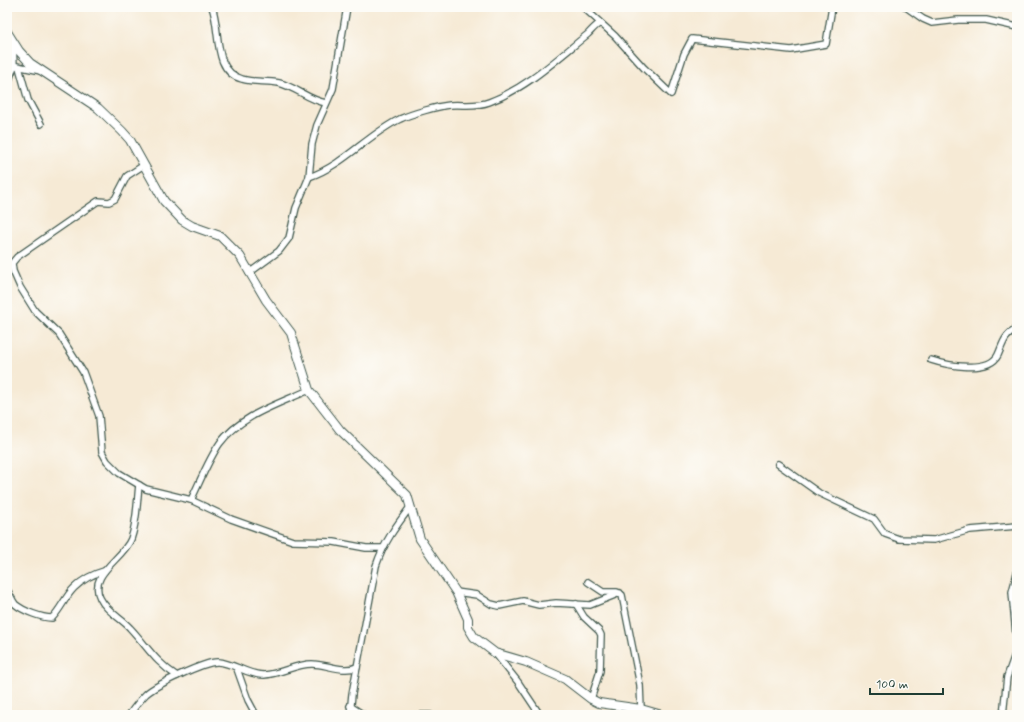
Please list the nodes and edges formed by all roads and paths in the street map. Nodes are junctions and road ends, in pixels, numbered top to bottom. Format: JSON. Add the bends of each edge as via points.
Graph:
{"nodes":[{"id":1,"x":212,"y":7,"type":"edge"},
{"id":2,"x":347,"y":7,"type":"edge"},
{"id":3,"x":583,"y":7,"type":"edge"},
{"id":4,"x":831,"y":7,"type":"edge"},
{"id":5,"x":906,"y":7,"type":"edge"},
{"id":6,"x":599,"y":24,"type":"junction"},
{"id":7,"x":1017,"y":27,"type":"edge"},
{"id":8,"x":7,"y":32,"type":"edge"},
{"id":9,"x":12,"y":41,"type":"junction"},
{"id":10,"x":7,"y":64,"type":"edge"},
{"id":11,"x":17,"y":66,"type":"junction"},
{"id":12,"x":41,"y":71,"type":"junction"},
{"id":13,"x":7,"y":86,"type":"edge"},
{"id":14,"x":326,"y":103,"type":"junction"},
{"id":15,"x":41,"y":124,"type":"dead end"},
{"id":16,"x":144,"y":165,"type":"junction"},
{"id":17,"x":309,"y":177,"type":"junction"},
{"id":18,"x":250,"y":273,"type":"junction"},
{"id":19,"x":1017,"y":329,"type":"edge"},
{"id":20,"x":931,"y":360,"type":"dead end"},
{"id":21,"x":309,"y":390,"type":"junction"},
{"id":22,"x":778,"y":464,"type":"dead end"},
{"id":23,"x":139,"y":485,"type":"junction"},
{"id":24,"x":191,"y":500,"type":"junction"},
{"id":25,"x":411,"y":506,"type":"junction"},
{"id":26,"x":1017,"y":526,"type":"edge"},
{"id":27,"x":382,"y":548,"type":"junction"},
{"id":28,"x":104,"y":571,"type":"junction"},
{"id":29,"x":1017,"y":573,"type":"edge"},
{"id":30,"x":588,"y":582,"type":"dead end"},
{"id":31,"x":7,"y":590,"type":"edge"},
{"id":32,"x":456,"y":592,"type":"junction"},
{"id":33,"x":620,"y":593,"type":"junction"},
{"id":34,"x":576,"y":604,"type":"junction"},
{"id":35,"x":1017,"y":645,"type":"edge"},
{"id":36,"x":1017,"y":649,"type":"edge"},
{"id":37,"x":494,"y":653,"type":"junction"},
{"id":38,"x":357,"y":667,"type":"junction"},
{"id":39,"x":237,"y":668,"type":"junction"},
{"id":40,"x":177,"y":676,"type":"junction"},
{"id":41,"x":591,"y":699,"type":"junction"},
{"id":42,"x":350,"y":706,"type":"junction"},
{"id":43,"x":641,"y":710,"type":"junction"},
{"id":44,"x":129,"y":715,"type":"edge"},
{"id":45,"x":256,"y":715,"type":"edge"},
{"id":46,"x":350,"y":715,"type":"edge"},
{"id":47,"x":364,"y":715,"type":"edge"},
{"id":48,"x":417,"y":715,"type":"edge"},
{"id":49,"x":430,"y":715,"type":"edge"},
{"id":50,"x":540,"y":715,"type":"edge"},
{"id":51,"x":662,"y":715,"type":"edge"},
{"id":52,"x":1003,"y":715,"type":"edge"}],
"edges":[{"from":1,"to":14,"type":"street","via":[[221,55],[233,75],[250,81],[278,82],[309,98]]},
{"from":2,"to":14,"type":"street","via":[[333,89]]},
{"from":3,"to":6,"type":"street"},
{"from":4,"to":6,"type":"street","via":[[826,44],[811,48],[791,50],[692,39],[684,54],[671,94],[615,36]]},
{"from":5,"to":7,"type":"street","via":[[932,23],[986,20]]},
{"from":6,"to":17,"type":"street","via":[[540,74],[511,93],[488,103],[450,105],[400,119],[324,172]]},
{"from":8,"to":9,"type":"street"},
{"from":9,"to":11,"type":"street"},
{"from":9,"to":12,"type":"street","via":[[25,58]]},
{"from":10,"to":11,"type":"street"},
{"from":11,"to":12,"type":"street"},
{"from":11,"to":13,"type":"street"},
{"from":11,"to":15,"type":"street","via":[[28,100]]},
{"from":12,"to":16,"type":"street","via":[[106,114],[130,140]]},
{"from":14,"to":17,"type":"street","via":[[314,134]]},
{"from":16,"to":18,"type":"street","via":[[155,188],[171,209],[192,226],[220,236],[240,256]]},
{"from":16,"to":23,"type":"street","via":[[127,176],[115,199],[109,202],[98,201],[12,262],[20,287],[35,311],[59,334],[87,380],[99,416],[100,442],[107,461],[119,473]]},
{"from":17,"to":18,"type":"street","via":[[298,203],[289,238],[279,250]]},
{"from":18,"to":21,"type":"street","via":[[291,334]]},
{"from":19,"to":20,"type":"street","via":[[1003,341],[998,355],[988,364],[956,366]]},
{"from":21,"to":24,"type":"street","via":[[269,408],[233,429],[218,447]]},
{"from":21,"to":25,"type":"street","via":[[340,430],[401,488]]},
{"from":22,"to":26,"type":"street","via":[[819,492],[874,519],[889,536],[900,539],[934,540],[970,530]]},
{"from":23,"to":24,"type":"street"},
{"from":23,"to":28,"type":"street","via":[[131,540],[123,553]]},
{"from":24,"to":27,"type":"street","via":[[231,519],[292,541],[334,542]]},
{"from":25,"to":27,"type":"street"},
{"from":25,"to":32,"type":"street","via":[[416,532]]},
{"from":27,"to":38,"type":"street","via":[[373,578]]},
{"from":28,"to":31,"type":"street","via":[[94,574],[74,588],[52,618],[45,618],[21,607],[15,603]]},
{"from":28,"to":40,"type":"street","via":[[99,578],[100,598],[118,619],[138,636],[147,651]]},
{"from":29,"to":35,"type":"street","via":[[1012,592]]},
{"from":30,"to":33,"type":"street","via":[[603,592]]},
{"from":32,"to":34,"type":"street","via":[[478,595],[499,606],[523,601],[539,605]]},
{"from":32,"to":37,"type":"street","via":[[471,632],[482,645]]},
{"from":33,"to":34,"type":"street","via":[[590,605]]},
{"from":33,"to":43,"type":"street","via":[[623,597],[640,685]]},
{"from":34,"to":41,"type":"street","via":[[584,618],[601,635],[600,671]]},
{"from":36,"to":52,"type":"street","via":[[1007,677]]},
{"from":37,"to":41,"type":"street","via":[[519,660],[565,679]]},
{"from":37,"to":50,"type":"street","via":[[515,677]]},
{"from":38,"to":39,"type":"street","via":[[350,669],[302,664],[265,675]]},
{"from":38,"to":42,"type":"street"},
{"from":39,"to":40,"type":"street","via":[[217,662]]},
{"from":39,"to":45,"type":"street"},
{"from":40,"to":44,"type":"street","via":[[146,694]]},
{"from":41,"to":43,"type":"street"},
{"from":42,"to":46,"type":"street"},
{"from":42,"to":47,"type":"street"},
{"from":43,"to":51,"type":"street"},
{"from":48,"to":49,"type":"street"}]}
